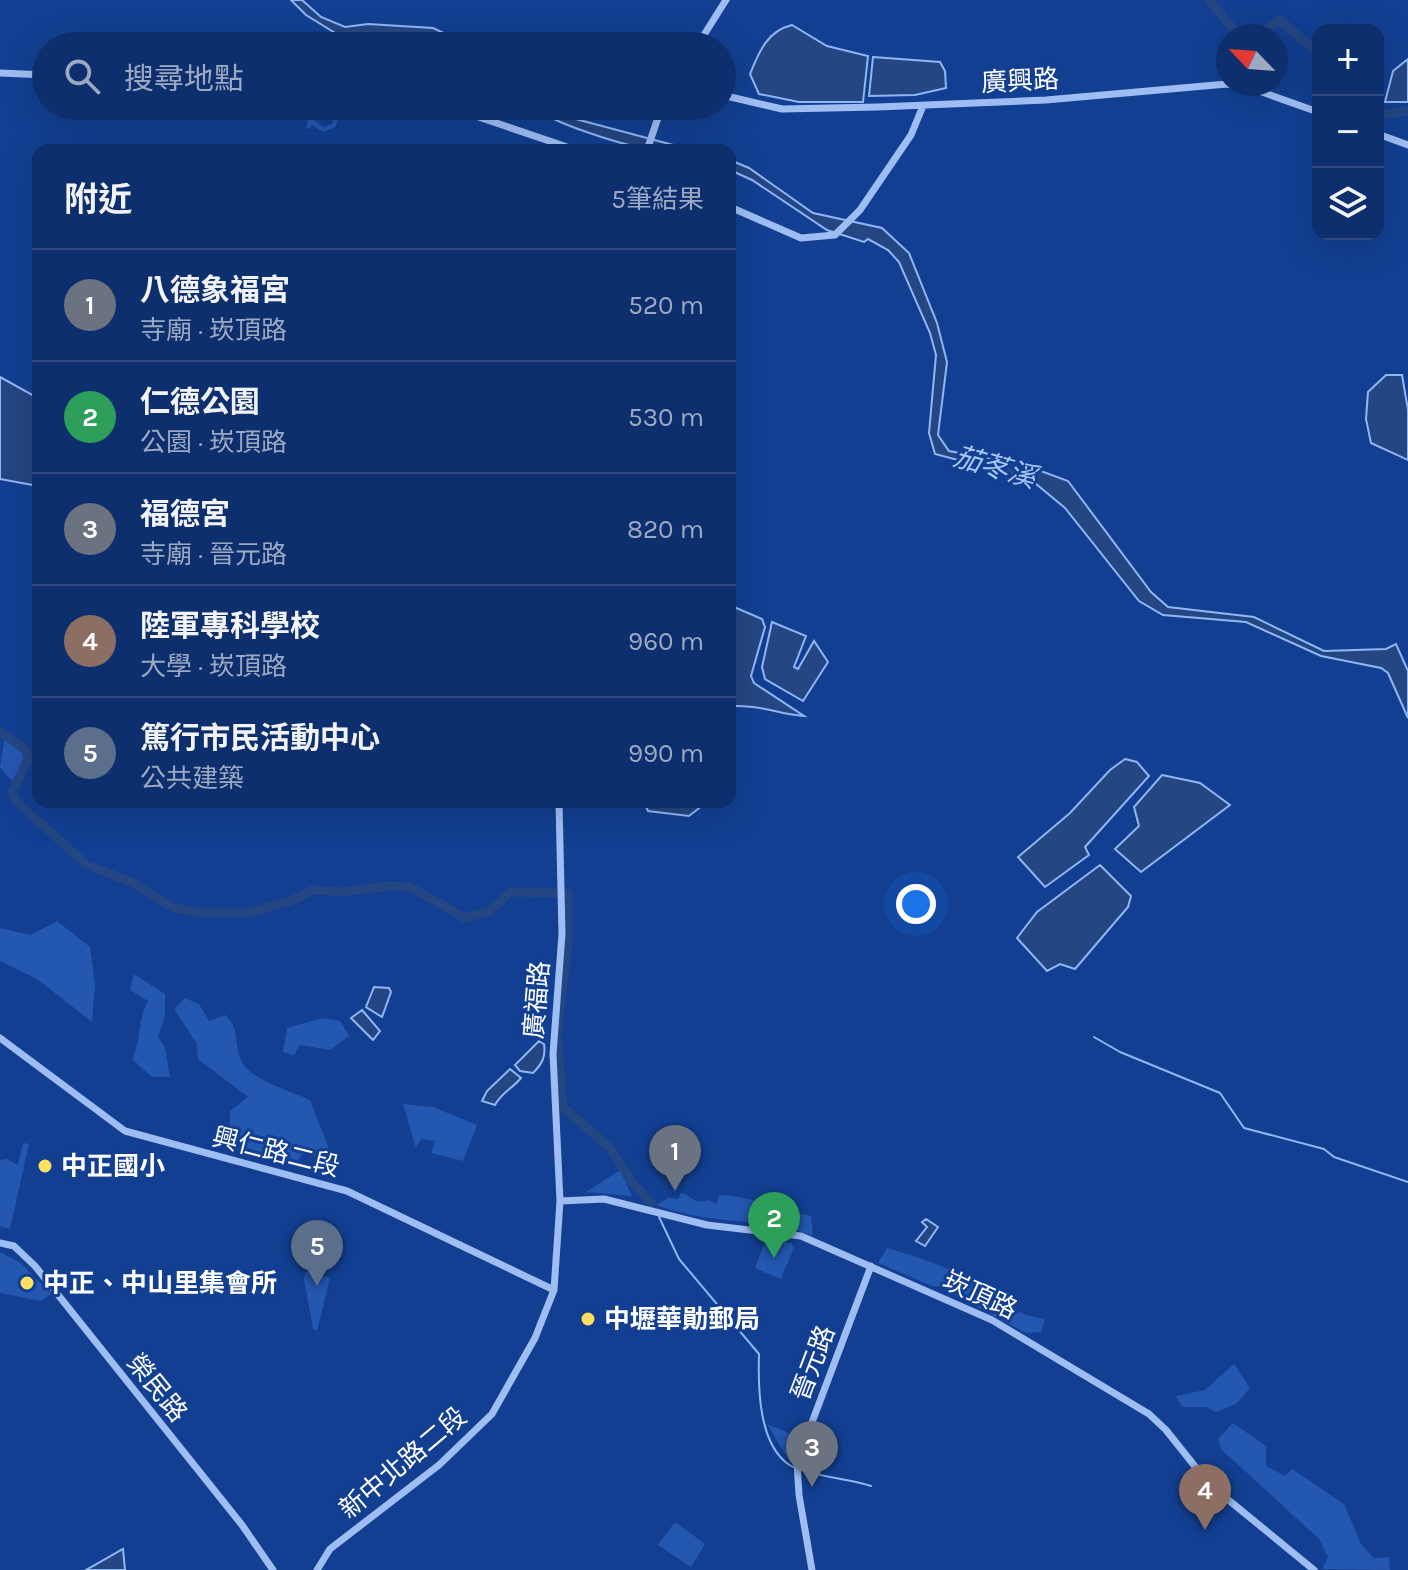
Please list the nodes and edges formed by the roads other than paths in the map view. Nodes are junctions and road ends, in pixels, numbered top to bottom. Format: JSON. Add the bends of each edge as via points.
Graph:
{"nodes":[{"id":1,"x":726,"y":0,"type":"edge"},
{"id":2,"x":706,"y":32,"type":"edge"},
{"id":3,"x":0,"y":73,"type":"edge"},
{"id":4,"x":32,"y":74,"type":"edge"},
{"id":5,"x":736,"y":98,"type":"edge"},
{"id":6,"x":923,"y":106,"type":"junction"},
{"id":7,"x":1312,"y":110,"type":"edge"},
{"id":8,"x":487,"y":120,"type":"edge"},
{"id":9,"x":657,"y":120,"type":"edge"},
{"id":10,"x":1384,"y":136,"type":"edge"},
{"id":11,"x":558,"y":144,"type":"edge"},
{"id":12,"x":649,"y":144,"type":"edge"},
{"id":13,"x":1408,"y":145,"type":"edge"},
{"id":14,"x":736,"y":210,"type":"edge"},
{"id":15,"x":559,"y":808,"type":"edge"},
{"id":16,"x":0,"y":1038,"type":"edge"},
{"id":17,"x":560,"y":1201,"type":"junction"},
{"id":18,"x":0,"y":1243,"type":"edge"},
{"id":19,"x":871,"y":1266,"type":"junction"},
{"id":20,"x":554,"y":1290,"type":"junction"},
{"id":21,"x":273,"y":1570,"type":"edge"},
{"id":22,"x":317,"y":1570,"type":"edge"},
{"id":23,"x":812,"y":1570,"type":"edge"},
{"id":24,"x":1314,"y":1570,"type":"edge"}],
"edges":[{"from":1,"to":2,"type":"street"},
{"from":3,"to":4,"type":"street"},
{"from":5,"to":6,"type":"street","name":"廣興路","via":[[782,109]]},
{"from":6,"to":7,"type":"street","name":"廣興路","via":[[1227,84]]},
{"from":6,"to":14,"type":"street","via":[[911,135],[858,214],[840,231],[827,238],[801,238]]},
{"from":8,"to":11,"type":"street"},
{"from":9,"to":12,"type":"street"},
{"from":10,"to":13,"type":"street"},
{"from":15,"to":17,"type":"street","name":"廣福路","via":[[562,934],[553,1054]]},
{"from":16,"to":20,"type":"street","name":"興仁路二段","via":[[125,1131],[347,1191]]},
{"from":17,"to":19,"type":"street","name":"崁頂路","via":[[604,1199],[707,1225],[788,1233]]},
{"from":17,"to":20,"type":"street","name":"新中北路二段"},
{"from":18,"to":21,"type":"street","name":"榮民路","via":[[21,1251],[35,1266]]},
{"from":19,"to":23,"type":"street","name":"晉元路","via":[[797,1462]]},
{"from":19,"to":24,"type":"street","name":"崁頂路","via":[[1002,1326],[1149,1414],[1209,1484]]},
{"from":20,"to":22,"type":"street","name":"新中北路二段","via":[[535,1338],[492,1414],[439,1465],[330,1549]]}]}
